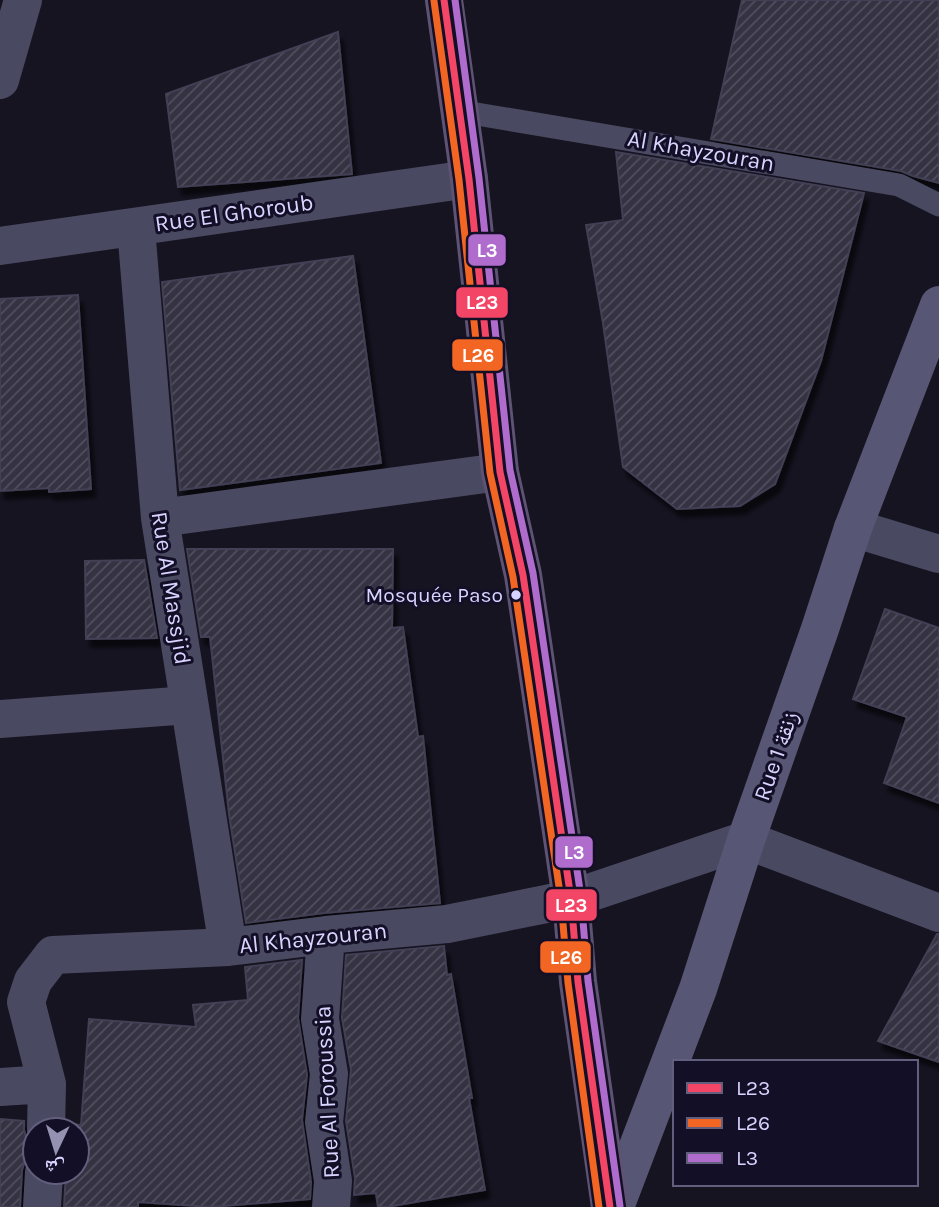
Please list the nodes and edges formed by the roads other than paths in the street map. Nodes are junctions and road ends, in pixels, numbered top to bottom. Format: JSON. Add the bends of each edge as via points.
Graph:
{"nodes":[{"id":1,"x":23,"y":0,"type":"edge"},
{"id":2,"x":444,"y":0,"type":"edge"},
{"id":3,"x":0,"y":80,"type":"edge"},
{"id":4,"x":459,"y":111,"type":"junction"},
{"id":5,"x":469,"y":179,"type":"junction"},
{"id":6,"x":939,"y":205,"type":"edge"},
{"id":7,"x":135,"y":228,"type":"junction"},
{"id":8,"x":0,"y":246,"type":"edge"},
{"id":9,"x":939,"y":305,"type":"edge"},
{"id":10,"x":500,"y":472,"type":"junction"},
{"id":11,"x":160,"y":518,"type":"junction"},
{"id":12,"x":853,"y":528,"type":"junction"},
{"id":13,"x":939,"y":554,"type":"edge"},
{"id":14,"x":190,"y":705,"type":"junction"},
{"id":15,"x":0,"y":719,"type":"edge"},
{"id":16,"x":746,"y":840,"type":"junction"},
{"id":17,"x":571,"y":899,"type":"junction"},
{"id":18,"x":939,"y":913,"type":"edge"},
{"id":19,"x":326,"y":935,"type":"junction"},
{"id":20,"x":228,"y":947,"type":"junction"},
{"id":21,"x":47,"y":1084,"type":"junction"},
{"id":22,"x":0,"y":1087,"type":"edge"},
{"id":23,"x":46,"y":1116,"type":"edge"},
{"id":24,"x":43,"y":1186,"type":"edge"},
{"id":25,"x":42,"y":1207,"type":"edge"},
{"id":26,"x":331,"y":1207,"type":"edge"},
{"id":27,"x":612,"y":1207,"type":"edge"}],
"edges":[{"from":1,"to":3,"type":"street"},
{"from":2,"to":4,"type":"main road"},
{"from":4,"to":5,"type":"main road"},
{"from":4,"to":6,"type":"lane","name":"Al Khayzouran","via":[[899,185]]},
{"from":5,"to":7,"type":"street","name":"Rue El Ghoroub"},
{"from":5,"to":10,"type":"main road"},
{"from":7,"to":8,"type":"street","name":"Rue El Ghoroub"},
{"from":7,"to":11,"type":"street","name":"Rue Al Massjid"},
{"from":9,"to":12,"type":"street","name":"Rue 1 زنقة"},
{"from":10,"to":11,"type":"street"},
{"from":10,"to":17,"type":"main road","via":[[523,575]]},
{"from":11,"to":14,"type":"street","name":"Rue Al Massjid"},
{"from":12,"to":13,"type":"street"},
{"from":12,"to":16,"type":"street","name":"Rue 1 زنقة"},
{"from":14,"to":15,"type":"street"},
{"from":14,"to":20,"type":"street","name":"Rue Al Massjid"},
{"from":16,"to":17,"type":"street","name":"Al Khayzouran"},
{"from":16,"to":18,"type":"street"},
{"from":16,"to":27,"type":"street","name":"Rue 1 زنقة","via":[[698,989]]},
{"from":17,"to":19,"type":"street","name":"Al Khayzouran","via":[[447,924]]},
{"from":17,"to":27,"type":"main road","via":[[578,982]]},
{"from":19,"to":20,"type":"street","name":"Al Khayzouran"},
{"from":19,"to":26,"type":"street","name":"Rue Al Foroussia","via":[[320,1019],[329,1074],[324,1122],[333,1181]]},
{"from":20,"to":21,"type":"street","name":"Al Khayzouran","via":[[53,955],[33,981],[26,1002]]},
{"from":21,"to":22,"type":"street"},
{"from":21,"to":23,"type":"street"},
{"from":24,"to":25,"type":"street"}]}
